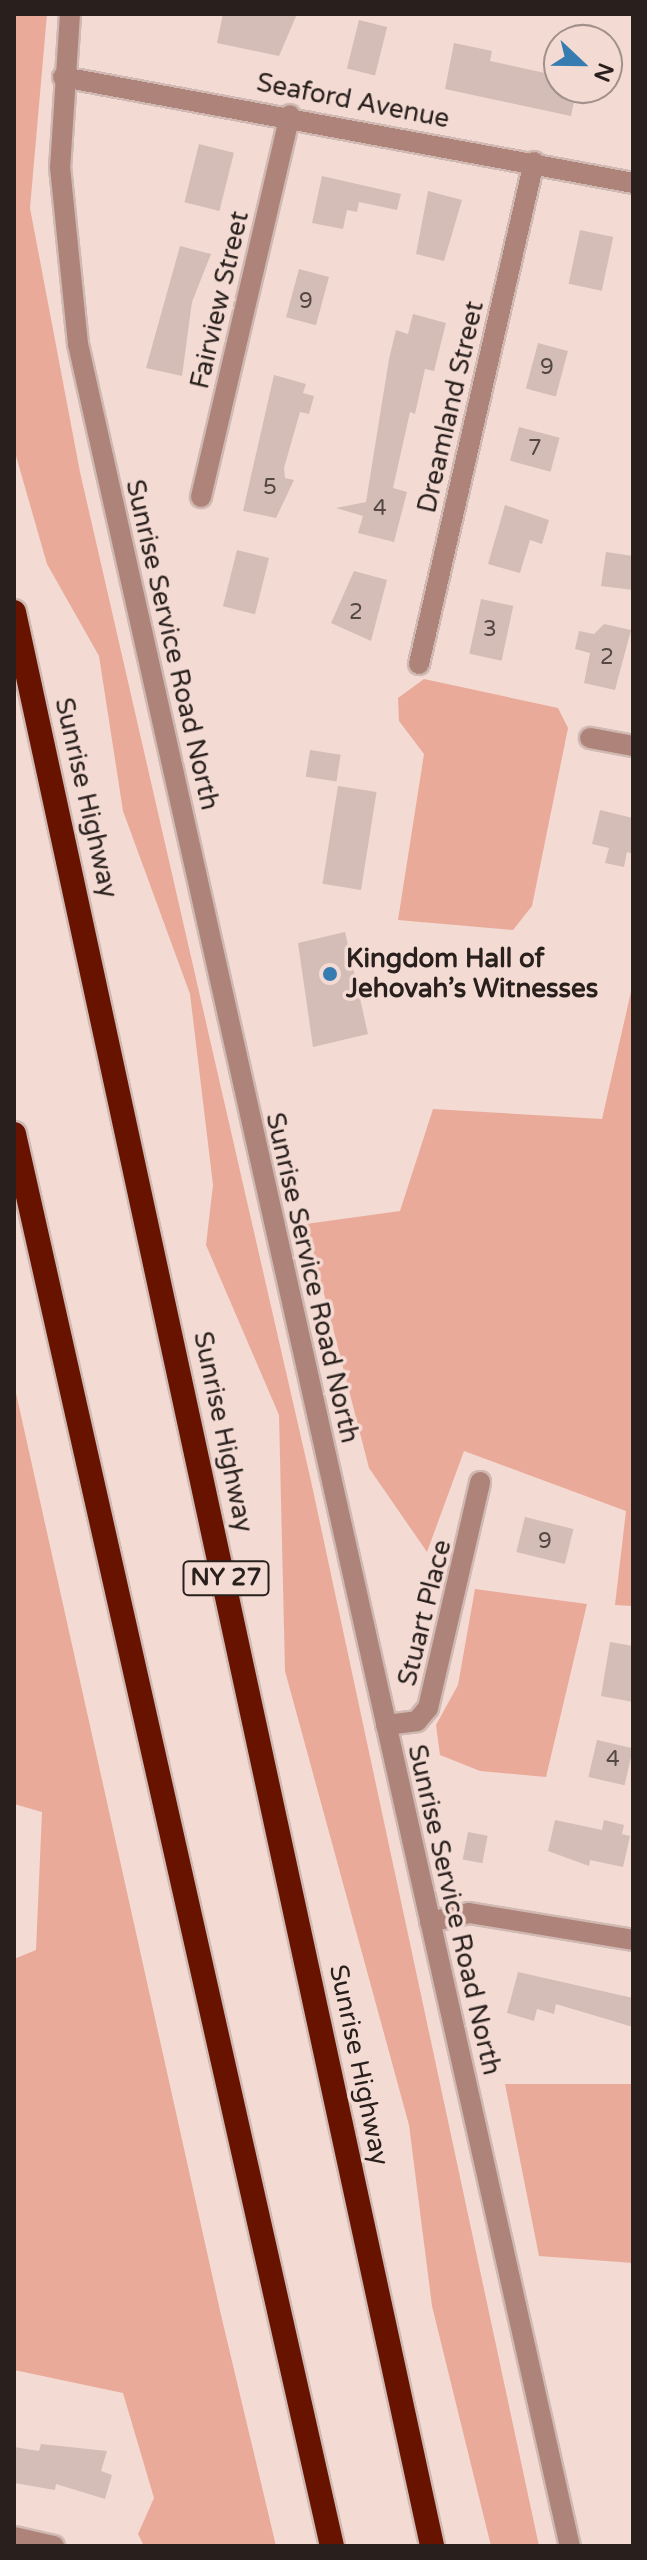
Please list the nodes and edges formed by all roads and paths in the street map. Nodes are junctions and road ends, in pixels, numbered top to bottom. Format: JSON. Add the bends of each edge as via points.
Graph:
{"nodes":[{"id":1,"x":70,"y":14,"type":"edge"},
{"id":2,"x":63,"y":77,"type":"junction"},
{"id":3,"x":290,"y":115,"type":"junction"},
{"id":4,"x":534,"y":162,"type":"junction"},
{"id":5,"x":633,"y":183,"type":"edge"},
{"id":6,"x":201,"y":497,"type":"dead end"},
{"id":7,"x":14,"y":612,"type":"edge"},
{"id":8,"x":419,"y":664,"type":"dead end"},
{"id":9,"x":590,"y":738,"type":"dead end"},
{"id":10,"x":633,"y":746,"type":"edge"},
{"id":11,"x":14,"y":1134,"type":"edge"},
{"id":12,"x":480,"y":1482,"type":"dead end"},
{"id":13,"x":386,"y":1725,"type":"junction"},
{"id":14,"x":430,"y":1922,"type":"junction"},
{"id":15,"x":633,"y":1940,"type":"edge"},
{"id":16,"x":14,"y":2537,"type":"edge"},
{"id":17,"x":54,"y":2546,"type":"edge"},
{"id":18,"x":332,"y":2546,"type":"edge"},
{"id":19,"x":432,"y":2546,"type":"edge"},
{"id":20,"x":570,"y":2546,"type":"edge"}],
"edges":[{"from":1,"to":2,"type":"street","name":"Sunrise Service Road North"},
{"from":2,"to":3,"type":"street","name":"Seaford Avenue"},
{"from":2,"to":13,"type":"street","name":"Sunrise Service Road North","via":[[62,215],[78,344]]},
{"from":3,"to":4,"type":"street","name":"Seaford Avenue"},
{"from":3,"to":6,"type":"street","name":"Fairview Street"},
{"from":4,"to":5,"type":"street","name":"Seaford Avenue"},
{"from":4,"to":8,"type":"street","name":"Dreamland Street"},
{"from":7,"to":19,"type":"highway","name":"Sunrise Highway","number":"NY 27"},
{"from":9,"to":10,"type":"street"},
{"from":11,"to":18,"type":"highway"},
{"from":12,"to":13,"type":"street","name":"Stuart Place","via":[[438,1684],[417,1721]]},
{"from":13,"to":14,"type":"street","name":"Sunrise Service Road North"},
{"from":14,"to":15,"type":"street","via":[[469,1913]]},
{"from":14,"to":20,"type":"street","name":"Sunrise Service Road North"},
{"from":16,"to":17,"type":"street"}]}
